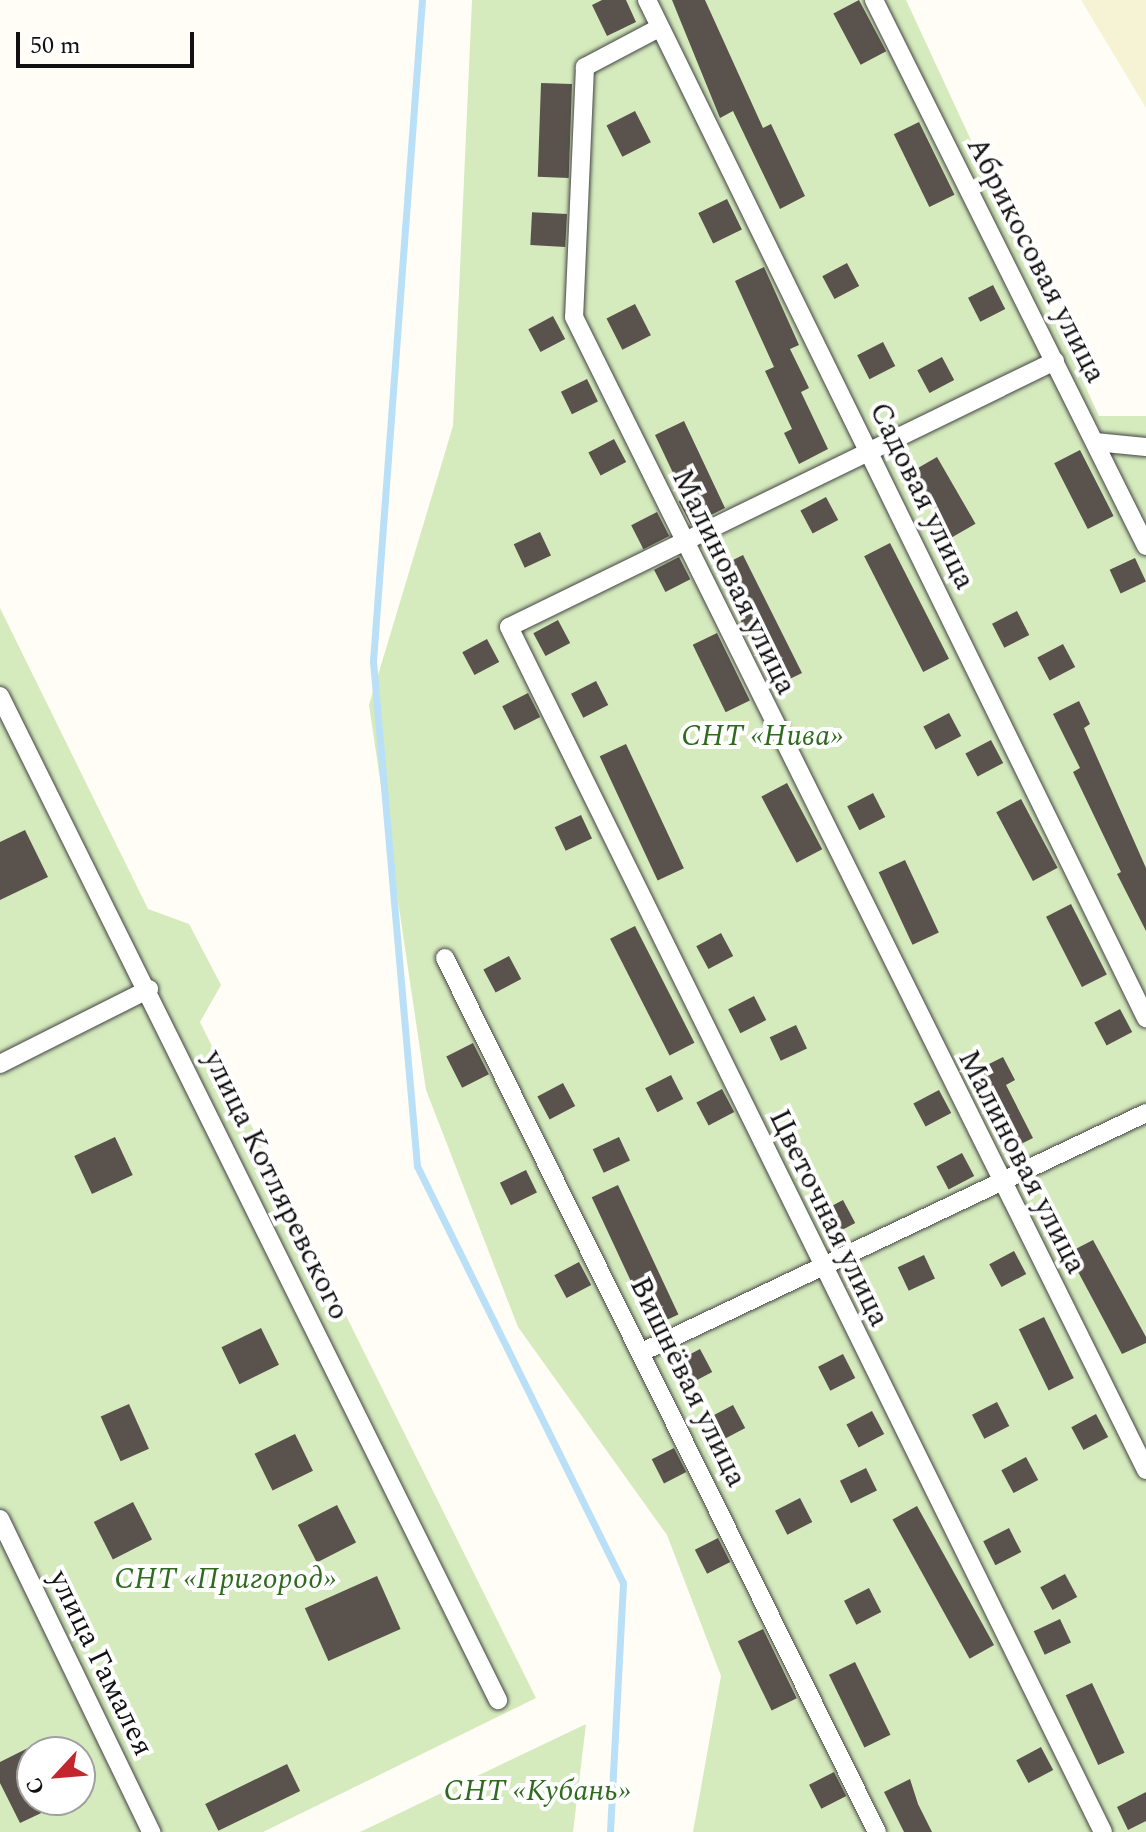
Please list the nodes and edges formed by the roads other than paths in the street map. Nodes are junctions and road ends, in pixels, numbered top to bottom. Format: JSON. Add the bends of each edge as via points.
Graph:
{"nodes":[{"id":1,"x":647,"y":0,"type":"edge"},
{"id":2,"x":874,"y":0,"type":"edge"},
{"id":3,"x":659,"y":28,"type":"junction"},
{"id":4,"x":1055,"y":361,"type":"junction"},
{"id":5,"x":1095,"y":442,"type":"junction"},
{"id":6,"x":1146,"y":447,"type":"edge"},
{"id":7,"x":870,"y":454,"type":"junction"},
{"id":8,"x":683,"y":542,"type":"junction"},
{"id":9,"x":1146,"y":546,"type":"edge"},
{"id":10,"x":0,"y":696,"type":"edge"},
{"id":11,"x":445,"y":958,"type":"dead end"},
{"id":12,"x":149,"y":989,"type":"junction"},
{"id":13,"x":1146,"y":1018,"type":"edge"},
{"id":14,"x":0,"y":1064,"type":"edge"},
{"id":15,"x":1146,"y":1113,"type":"edge"},
{"id":16,"x":1000,"y":1182,"type":"junction"},
{"id":17,"x":821,"y":1265,"type":"junction"},
{"id":18,"x":642,"y":1352,"type":"junction"},
{"id":19,"x":1146,"y":1470,"type":"edge"},
{"id":20,"x":0,"y":1519,"type":"edge"},
{"id":21,"x":498,"y":1700,"type":"dead end"},
{"id":22,"x":151,"y":1832,"type":"edge"},
{"id":23,"x":877,"y":1832,"type":"edge"},
{"id":24,"x":1103,"y":1832,"type":"edge"}],
"edges":[{"from":1,"to":3,"type":"street","name":"Садовая улица"},
{"from":2,"to":4,"type":"street","name":"Абрикосовая улица"},
{"from":3,"to":7,"type":"street","name":"Садовая улица"},
{"from":3,"to":8,"type":"street","name":"Малиновая улица","via":[[585,67],[574,317]]},
{"from":4,"to":5,"type":"street","name":"Абрикосовая улица"},
{"from":4,"to":7,"type":"street"},
{"from":5,"to":6,"type":"street"},
{"from":5,"to":9,"type":"street","name":"Абрикосовая улица"},
{"from":7,"to":8,"type":"street"},
{"from":7,"to":13,"type":"street","name":"Садовая улица"},
{"from":8,"to":16,"type":"street","name":"Малиновая улица"},
{"from":8,"to":17,"type":"street","name":"Цветочная улица","via":[[509,627]]},
{"from":10,"to":12,"type":"street","name":"улица Котляревского"},
{"from":11,"to":18,"type":"street","name":"Вишнёвая улица"},
{"from":12,"to":14,"type":"street"},
{"from":12,"to":21,"type":"street","name":"улица Котляревского"},
{"from":15,"to":16,"type":"street"},
{"from":16,"to":17,"type":"street"},
{"from":16,"to":19,"type":"street","name":"Малиновая улица"},
{"from":17,"to":18,"type":"street"},
{"from":17,"to":24,"type":"street","name":"Цветочная улица"},
{"from":18,"to":23,"type":"street","name":"Вишнёвая улица"},
{"from":20,"to":22,"type":"street","name":"улица Гамалея"}]}
